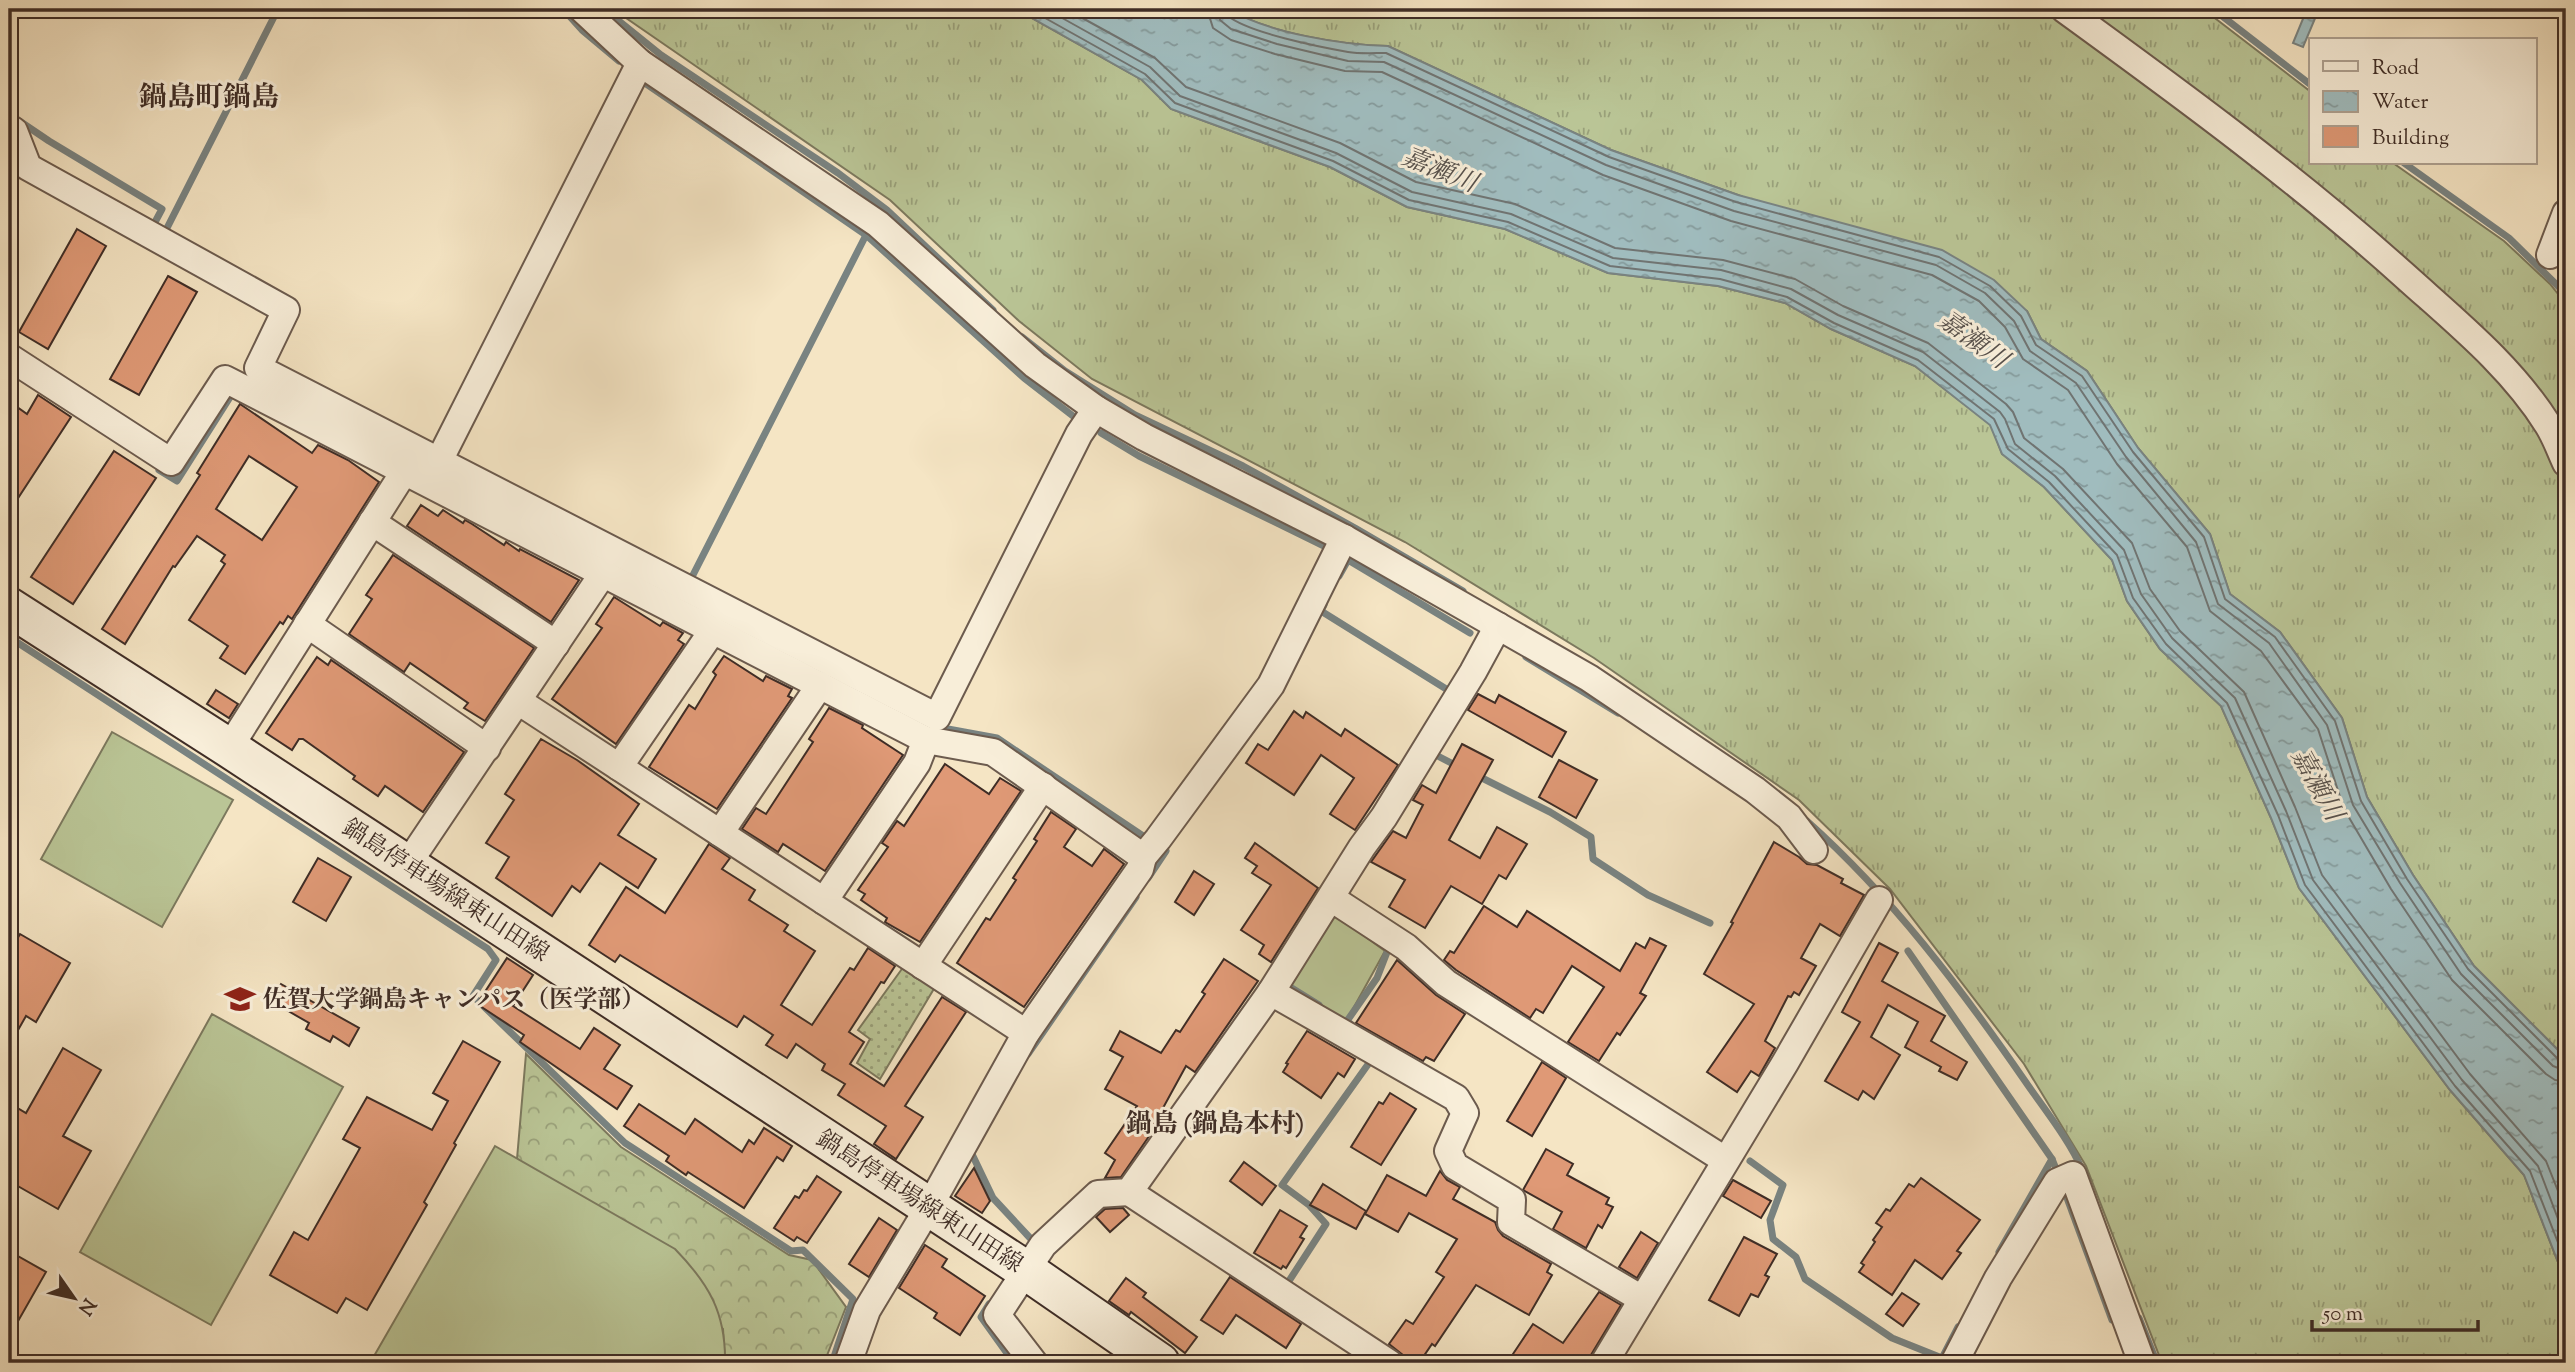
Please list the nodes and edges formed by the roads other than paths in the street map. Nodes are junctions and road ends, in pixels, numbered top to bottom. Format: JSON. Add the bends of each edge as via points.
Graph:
{"nodes":[{"id":1,"x":582,"y":9,"type":"edge"},
{"id":2,"x":2064,"y":9,"type":"edge"},
{"id":3,"x":640,"y":63,"type":"junction"},
{"id":4,"x":9,"y":128,"type":"edge"},
{"id":5,"x":2566,"y":213,"type":"edge"},
{"id":6,"x":2550,"y":255,"type":"dead end"},
{"id":7,"x":9,"y":358,"type":"edge"},
{"id":8,"x":1096,"y":409,"type":"junction"},
{"id":9,"x":439,"y":461,"type":"junction"},
{"id":10,"x":2566,"y":463,"type":"edge"},
{"id":11,"x":404,"y":472,"type":"junction"},
{"id":12,"x":372,"y":523,"type":"junction"},
{"id":13,"x":1344,"y":538,"type":"junction"},
{"id":14,"x":604,"y":572,"type":"junction"},
{"id":15,"x":9,"y":607,"type":"edge"},
{"id":16,"x":307,"y":624,"type":"junction"},
{"id":17,"x":1498,"y":626,"type":"junction"},
{"id":18,"x":713,"y":630,"type":"junction"},
{"id":19,"x":556,"y":644,"type":"junction"},
{"id":20,"x":820,"y":685,"type":"junction"},
{"id":21,"x":518,"y":701,"type":"junction"},
{"id":22,"x":926,"y":740,"type":"junction"},
{"id":23,"x":229,"y":748,"type":"junction"},
{"id":24,"x":487,"y":748,"type":"junction"},
{"id":25,"x":619,"y":767,"type":"junction"},
{"id":26,"x":1042,"y":786,"type":"junction"},
{"id":27,"x":720,"y":833,"type":"junction"},
{"id":28,"x":1151,"y":848,"type":"junction"},
{"id":29,"x":1814,"y":850,"type":"dead end"},
{"id":30,"x":407,"y":865,"type":"junction"},
{"id":31,"x":1331,"y":898,"type":"junction"},
{"id":32,"x":1878,"y":900,"type":"dead end"},
{"id":33,"x":824,"y":901,"type":"junction"},
{"id":34,"x":923,"y":966,"type":"junction"},
{"id":35,"x":1271,"y":992,"type":"junction"},
{"id":36,"x":1026,"y":1033,"type":"junction"},
{"id":37,"x":1725,"y":1160,"type":"junction"},
{"id":38,"x":1129,"y":1192,"type":"junction"},
{"id":39,"x":929,"y":1208,"type":"junction"},
{"id":40,"x":1027,"y":1271,"type":"junction"},
{"id":41,"x":1642,"y":1299,"type":"junction"},
{"id":42,"x":848,"y":1363,"type":"edge"},
{"id":43,"x":1034,"y":1363,"type":"edge"},
{"id":44,"x":1160,"y":1363,"type":"edge"},
{"id":45,"x":1389,"y":1363,"type":"edge"},
{"id":46,"x":1604,"y":1363,"type":"edge"},
{"id":47,"x":1954,"y":1363,"type":"edge"},
{"id":48,"x":2143,"y":1363,"type":"edge"}],
"edges":[{"from":1,"to":3,"type":"street"},
{"from":2,"to":10,"type":"street","via":[[2302,187],[2455,321],[2498,361],[2531,403],[2548,425]]},
{"from":3,"to":8,"type":"street","via":[[878,224],[1035,365]]},
{"from":3,"to":9,"type":"street"},
{"from":4,"to":9,"type":"street","via":[[28,167],[286,310],[258,368]]},
{"from":5,"to":6,"type":"street"},
{"from":7,"to":11,"type":"street","via":[[171,462],[225,379]]},
{"from":8,"to":9,"type":"street","via":[[1079,434],[937,717]]},
{"from":8,"to":13,"type":"street"},
{"from":11,"to":12,"type":"street"},
{"from":11,"to":14,"type":"street"},
{"from":12,"to":16,"type":"street"},
{"from":12,"to":19,"type":"street"},
{"from":13,"to":17,"type":"street"},
{"from":13,"to":28,"type":"street","via":[[1271,685]]},
{"from":14,"to":18,"type":"street"},
{"from":14,"to":19,"type":"street"},
{"from":15,"to":23,"type":"main road","name":"鍋島停車場線東山田線"},
{"from":16,"to":23,"type":"street"},
{"from":16,"to":24,"type":"street"},
{"from":17,"to":29,"type":"street","via":[[1589,678],[1755,790],[1789,817]]},
{"from":17,"to":31,"type":"street"},
{"from":18,"to":20,"type":"street"},
{"from":18,"to":25,"type":"street"},
{"from":19,"to":21,"type":"street"},
{"from":20,"to":22,"type":"street"},
{"from":20,"to":27,"type":"street"},
{"from":21,"to":24,"type":"street"},
{"from":21,"to":25,"type":"street"},
{"from":22,"to":26,"type":"street","via":[[993,752]]},
{"from":22,"to":33,"type":"street","via":[[917,763]]},
{"from":23,"to":30,"type":"main road","name":"鍋島停車場線東山田線"},
{"from":24,"to":30,"type":"street"},
{"from":25,"to":27,"type":"street"},
{"from":26,"to":28,"type":"street"},
{"from":26,"to":34,"type":"street"},
{"from":27,"to":33,"type":"street"},
{"from":28,"to":36,"type":"street"},
{"from":30,"to":39,"type":"main road","name":"鍋島停車場線東山田線"},
{"from":31,"to":35,"type":"street"},
{"from":31,"to":37,"type":"street","via":[[1406,947],[1446,983]]},
{"from":32,"to":37,"type":"street"},
{"from":33,"to":34,"type":"street"},
{"from":34,"to":36,"type":"street"},
{"from":35,"to":38,"type":"street"},
{"from":35,"to":41,"type":"street","via":[[1456,1098],[1465,1113],[1448,1151],[1455,1166],[1512,1200],[1511,1222]]},
{"from":36,"to":39,"type":"street"},
{"from":37,"to":41,"type":"street"},
{"from":38,"to":40,"type":"street","via":[[1097,1194],[1043,1245]]},
{"from":38,"to":45,"type":"street"},
{"from":39,"to":40,"type":"main road","name":"鍋島停車場線東山田線"},
{"from":39,"to":42,"type":"street","via":[[867,1310]]},
{"from":40,"to":43,"type":"street","via":[[997,1315]]},
{"from":40,"to":44,"type":"main road","name":"鍋島停車場線東山田線"},
{"from":41,"to":46,"type":"street"},
{"from":47,"to":48,"type":"street","via":[[1998,1278],[2065,1179]]}]}
